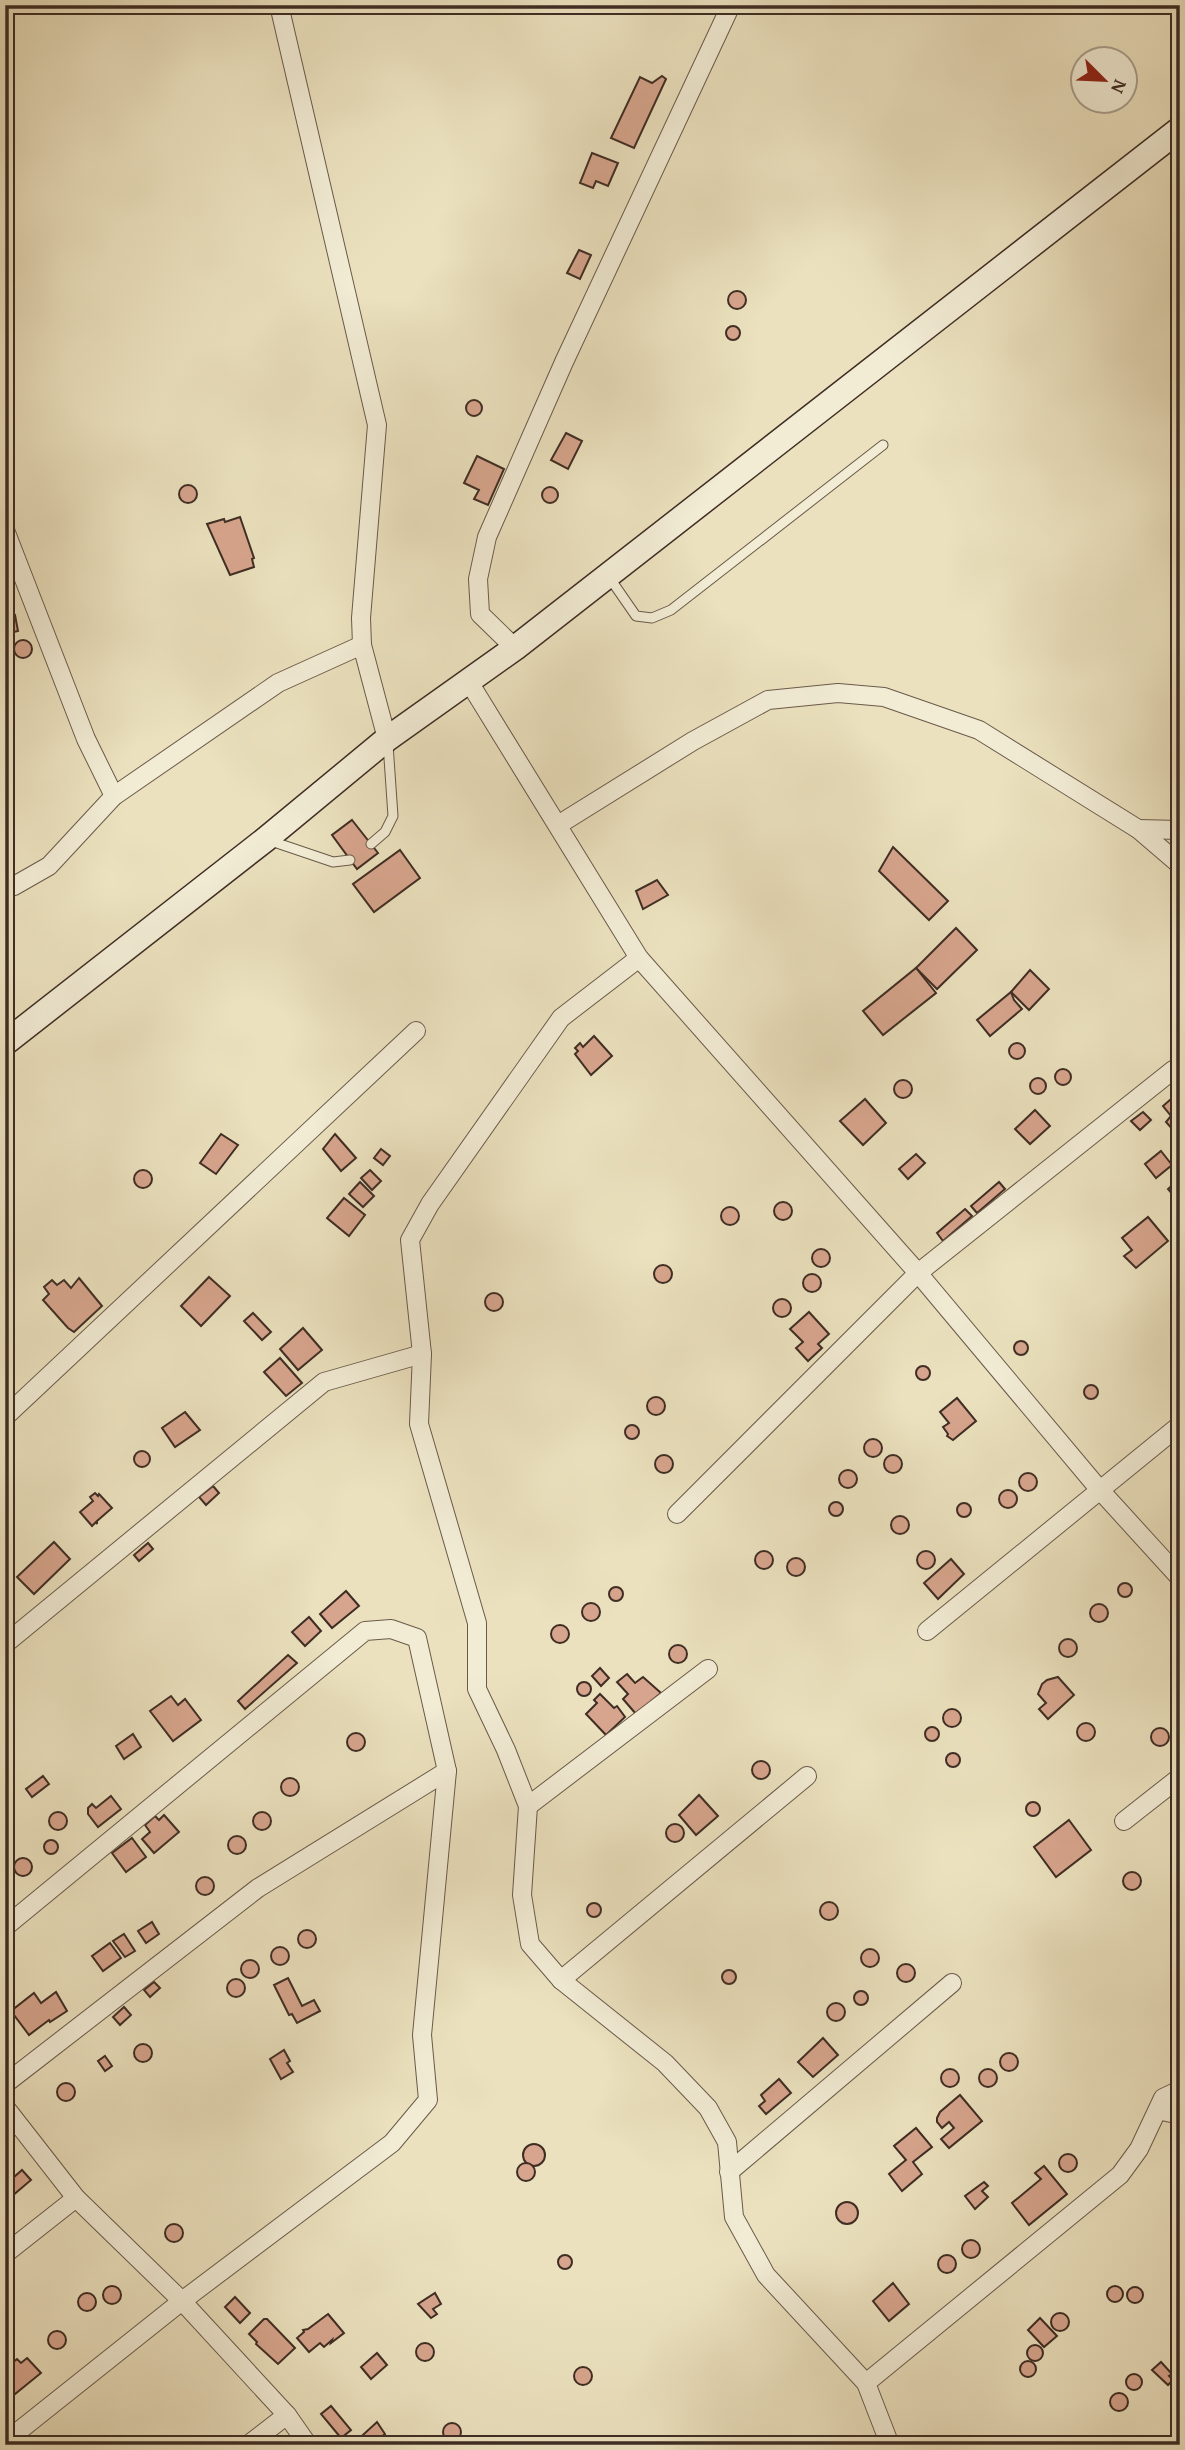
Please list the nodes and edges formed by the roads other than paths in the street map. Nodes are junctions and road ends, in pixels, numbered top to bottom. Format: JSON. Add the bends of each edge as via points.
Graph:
{"nodes":[{"id":1,"x":279,"y":5,"type":"edge"},
{"id":2,"x":731,"y":5,"type":"edge"},
{"id":3,"x":1180,"y":129,"type":"edge"},
{"id":4,"x":883,"y":445,"type":"dead end"},
{"id":5,"x":5,"y":530,"type":"edge"},
{"id":6,"x":608,"y":575,"type":"junction"},
{"id":7,"x":362,"y":645,"type":"junction"},
{"id":8,"x":515,"y":648,"type":"junction"},
{"id":9,"x":469,"y":682,"type":"junction"},
{"id":10,"x":387,"y":739,"type":"junction"},
{"id":11,"x":114,"y":796,"type":"junction"},
{"id":12,"x":558,"y":825,"type":"junction"},
{"id":13,"x":1138,"y":828,"type":"junction"},
{"id":14,"x":1180,"y":830,"type":"edge"},
{"id":15,"x":265,"y":839,"type":"junction"},
{"id":16,"x":371,"y":844,"type":"dead end"},
{"id":17,"x":350,"y":860,"type":"dead end"},
{"id":18,"x":1180,"y":865,"type":"edge"},
{"id":19,"x":5,"y":889,"type":"edge"},
{"id":20,"x":639,"y":958,"type":"junction"},
{"id":21,"x":416,"y":1031,"type":"dead end"},
{"id":22,"x":5,"y":1043,"type":"edge"},
{"id":23,"x":1180,"y":1070,"type":"edge"},
{"id":24,"x":918,"y":1273,"type":"junction"},
{"id":25,"x":422,"y":1354,"type":"junction"},
{"id":26,"x":5,"y":1417,"type":"edge"},
{"id":27,"x":1180,"y":1425,"type":"edge"},
{"id":28,"x":1099,"y":1489,"type":"junction"},
{"id":29,"x":677,"y":1514,"type":"dead end"},
{"id":30,"x":1180,"y":1578,"type":"edge"},
{"id":31,"x":927,"y":1631,"type":"dead end"},
{"id":32,"x":5,"y":1644,"type":"edge"},
{"id":33,"x":708,"y":1669,"type":"dead end"},
{"id":34,"x":447,"y":1771,"type":"junction"},
{"id":35,"x":807,"y":1776,"type":"dead end"},
{"id":36,"x":1180,"y":1777,"type":"edge"},
{"id":37,"x":528,"y":1806,"type":"junction"},
{"id":38,"x":1124,"y":1821,"type":"dead end"},
{"id":39,"x":5,"y":1927,"type":"edge"},
{"id":40,"x":561,"y":1980,"type":"junction"},
{"id":41,"x":952,"y":1983,"type":"dead end"},
{"id":42,"x":5,"y":2084,"type":"edge"},
{"id":43,"x":1180,"y":2090,"type":"edge"},
{"id":44,"x":5,"y":2107,"type":"edge"},
{"id":45,"x":1157,"y":2110,"type":"junction"},
{"id":46,"x":1180,"y":2115,"type":"edge"},
{"id":47,"x":729,"y":2172,"type":"junction"},
{"id":48,"x":76,"y":2198,"type":"junction"},
{"id":49,"x":5,"y":2254,"type":"edge"},
{"id":50,"x":182,"y":2301,"type":"junction"},
{"id":51,"x":866,"y":2383,"type":"junction"},
{"id":52,"x":287,"y":2415,"type":"junction"},
{"id":53,"x":5,"y":2442,"type":"edge"},
{"id":54,"x":248,"y":2445,"type":"edge"},
{"id":55,"x":308,"y":2445,"type":"edge"},
{"id":56,"x":890,"y":2445,"type":"edge"}],
"edges":[{"from":1,"to":7,"type":"street","via":[[377,425]]},
{"from":2,"to":8,"type":"street","via":[[487,537],[478,579],[480,614]]},
{"from":3,"to":6,"type":"main road"},
{"from":4,"to":6,"type":"lane","via":[[671,610],[652,618],[636,616]]},
{"from":5,"to":11,"type":"street","via":[[86,739]]},
{"from":6,"to":8,"type":"main road"},
{"from":7,"to":10,"type":"street"},
{"from":7,"to":11,"type":"street","via":[[278,683]]},
{"from":8,"to":9,"type":"main road"},
{"from":9,"to":10,"type":"main road"},
{"from":9,"to":12,"type":"street"},
{"from":10,"to":15,"type":"main road"},
{"from":10,"to":16,"type":"lane","via":[[393,816],[385,832]]},
{"from":11,"to":19,"type":"street","via":[[48,866]]},
{"from":12,"to":13,"type":"street","via":[[768,700],[838,693],[884,697],[979,730]]},
{"from":12,"to":20,"type":"street"},
{"from":13,"to":14,"type":"street"},
{"from":13,"to":18,"type":"street"},
{"from":15,"to":17,"type":"lane","via":[[333,862]]},
{"from":15,"to":22,"type":"main road"},
{"from":20,"to":24,"type":"street"},
{"from":20,"to":25,"type":"street","via":[[561,1017],[430,1204],[410,1240]]},
{"from":21,"to":26,"type":"street"},
{"from":23,"to":24,"type":"street","via":[[1173,1070]]},
{"from":24,"to":28,"type":"street"},
{"from":24,"to":29,"type":"street"},
{"from":25,"to":32,"type":"street","via":[[324,1382]]},
{"from":25,"to":37,"type":"street","via":[[419,1424],[477,1623],[477,1689]]},
{"from":27,"to":28,"type":"street"},
{"from":28,"to":30,"type":"street"},
{"from":28,"to":31,"type":"street"},
{"from":33,"to":37,"type":"street"},
{"from":34,"to":39,"type":"street","via":[[417,1637],[391,1629],[365,1631]]},
{"from":34,"to":42,"type":"street","via":[[258,1888]]},
{"from":34,"to":50,"type":"street","via":[[422,2035],[429,2100],[392,2143]]},
{"from":35,"to":40,"type":"street"},
{"from":36,"to":38,"type":"street"},
{"from":37,"to":40,"type":"street","via":[[522,1895],[530,1944]]},
{"from":40,"to":47,"type":"street","via":[[665,2063],[703,2101],[727,2142]]},
{"from":41,"to":47,"type":"street"},
{"from":43,"to":45,"type":"street","via":[[1163,2098]]},
{"from":44,"to":48,"type":"street"},
{"from":45,"to":46,"type":"street"},
{"from":45,"to":51,"type":"street","via":[[1139,2149],[1120,2175]]},
{"from":47,"to":51,"type":"street","via":[[734,2217],[766,2275]]},
{"from":48,"to":49,"type":"street"},
{"from":48,"to":50,"type":"street"},
{"from":50,"to":52,"type":"street"},
{"from":50,"to":53,"type":"street"},
{"from":51,"to":56,"type":"street"},
{"from":52,"to":54,"type":"street"},
{"from":52,"to":55,"type":"street"}]}
